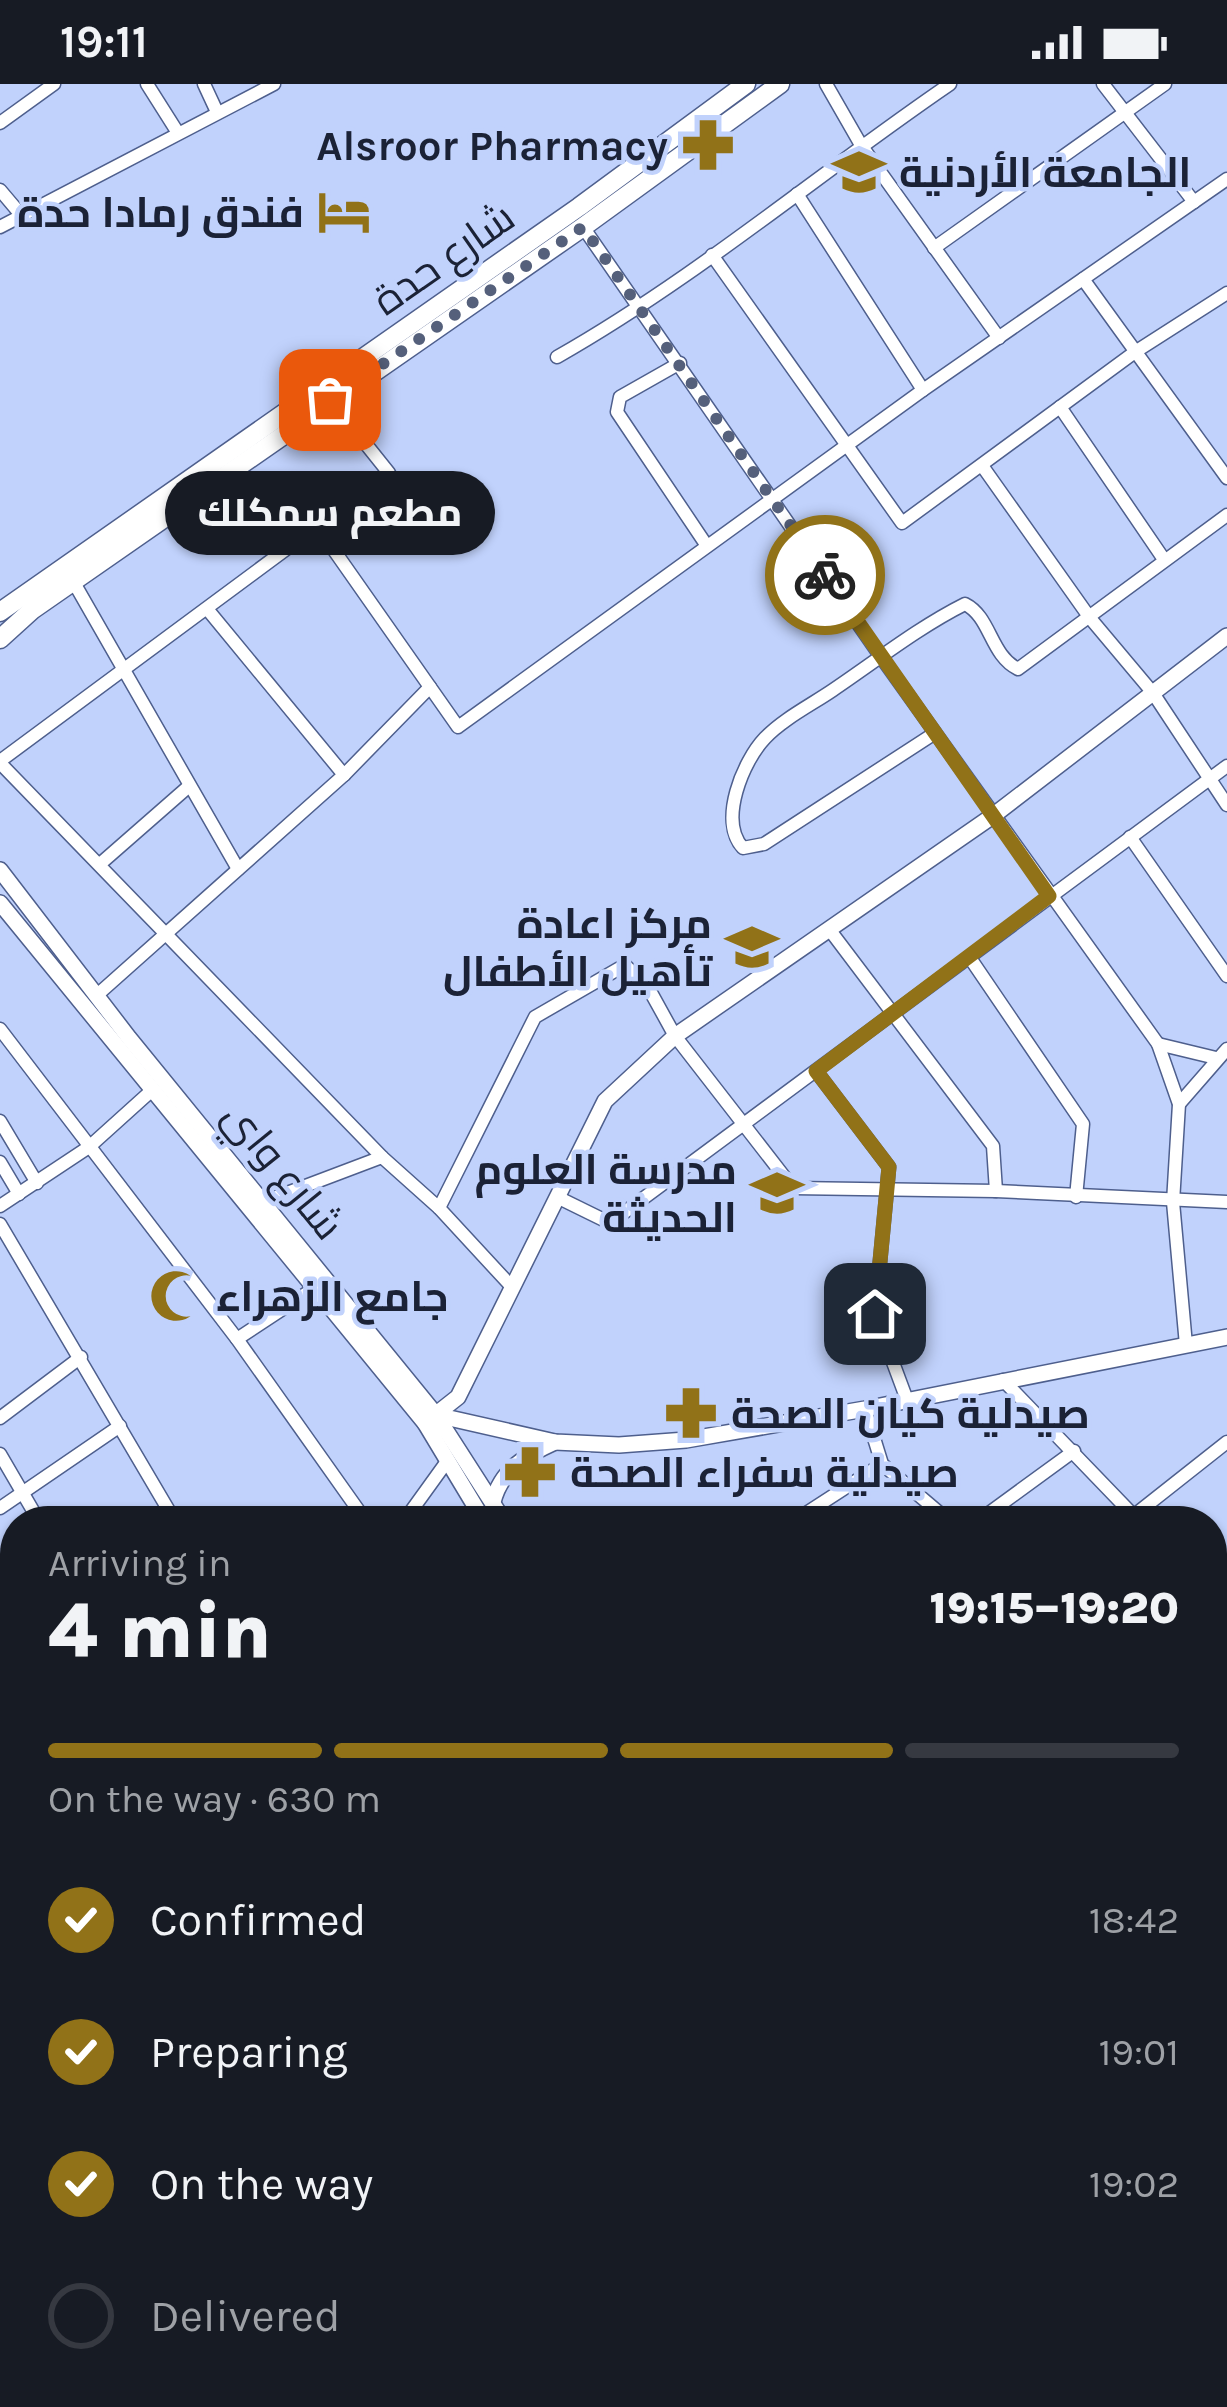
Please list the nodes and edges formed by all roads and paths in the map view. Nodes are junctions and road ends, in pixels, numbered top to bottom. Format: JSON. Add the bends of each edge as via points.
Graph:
{"nodes":[{"id":1,"x":54,"y":84,"type":"edge"},
{"id":2,"x":148,"y":84,"type":"edge"},
{"id":3,"x":204,"y":84,"type":"edge"},
{"id":4,"x":746,"y":84,"type":"edge"},
{"id":5,"x":780,"y":84,"type":"edge"},
{"id":6,"x":826,"y":84,"type":"edge"},
{"id":7,"x":950,"y":84,"type":"edge"},
{"id":8,"x":1103,"y":84,"type":"edge"},
{"id":9,"x":1165,"y":84,"type":"edge"},
{"id":10,"x":269,"y":85,"type":"edge"},
{"id":11,"x":217,"y":112,"type":"junction"},
{"id":12,"x":1123,"y":112,"type":"junction"},
{"id":13,"x":1,"y":120,"type":"edge"},
{"id":14,"x":178,"y":134,"type":"junction"},
{"id":15,"x":861,"y":145,"type":"junction"},
{"id":16,"x":1227,"y":179,"type":"edge"},
{"id":17,"x":0,"y":190,"type":"edge"},
{"id":18,"x":797,"y":194,"type":"junction"},
{"id":19,"x":1194,"y":202,"type":"junction"},
{"id":20,"x":22,"y":216,"type":"junction"},
{"id":21,"x":0,"y":227,"type":"edge"},
{"id":22,"x":583,"y":227,"type":"junction"},
{"id":23,"x":934,"y":248,"type":"junction"},
{"id":24,"x":712,"y":254,"type":"junction"},
{"id":25,"x":1083,"y":279,"type":"junction"},
{"id":26,"x":476,"y":290,"type":"junction"},
{"id":27,"x":1224,"y":301,"type":"edge"},
{"id":28,"x":640,"y":310,"type":"junction"},
{"id":29,"x":999,"y":338,"type":"junction"},
{"id":30,"x":1135,"y":352,"type":"junction"},
{"id":31,"x":557,"y":357,"type":"dead end"},
{"id":32,"x":680,"y":363,"type":"junction"},
{"id":33,"x":923,"y":391,"type":"junction"},
{"id":34,"x":325,"y":393,"type":"junction"},
{"id":35,"x":1060,"y":407,"type":"junction"},
{"id":36,"x":848,"y":448,"type":"junction"},
{"id":37,"x":983,"y":467,"type":"junction"},
{"id":38,"x":1227,"y":478,"type":"edge"},
{"id":39,"x":772,"y":499,"type":"junction"},
{"id":40,"x":1227,"y":514,"type":"edge"},
{"id":41,"x":317,"y":526,"type":"junction"},
{"id":42,"x":707,"y":546,"type":"junction"},
{"id":43,"x":1163,"y":558,"type":"junction"},
{"id":44,"x":73,"y":581,"type":"junction"},
{"id":45,"x":208,"y":610,"type":"junction"},
{"id":46,"x":0,"y":611,"type":"edge"},
{"id":47,"x":1090,"y":618,"type":"junction"},
{"id":48,"x":1227,"y":636,"type":"edge"},
{"id":49,"x":0,"y":639,"type":"edge"},
{"id":50,"x":881,"y":657,"type":"junction"},
{"id":51,"x":123,"y":668,"type":"junction"},
{"id":52,"x":430,"y":687,"type":"junction"},
{"id":53,"x":1153,"y":693,"type":"junction"},
{"id":54,"x":935,"y":733,"type":"junction"},
{"id":55,"x":0,"y":762,"type":"edge"},
{"id":56,"x":1227,"y":766,"type":"edge"},
{"id":57,"x":344,"y":775,"type":"junction"},
{"id":58,"x":1209,"y":779,"type":"junction"},
{"id":59,"x":188,"y":787,"type":"junction"},
{"id":60,"x":1227,"y":805,"type":"edge"},
{"id":61,"x":994,"y":815,"type":"junction"},
{"id":62,"x":1130,"y":837,"type":"junction"},
{"id":63,"x":100,"y":864,"type":"junction"},
{"id":64,"x":238,"y":868,"type":"junction"},
{"id":65,"x":0,"y":870,"type":"edge"},
{"id":66,"x":1049,"y":896,"type":"junction"},
{"id":67,"x":0,"y":903,"type":"edge"},
{"id":68,"x":829,"y":929,"type":"junction"},
{"id":69,"x":166,"y":934,"type":"junction"},
{"id":70,"x":970,"y":958,"type":"junction"},
{"id":71,"x":1227,"y":976,"type":"edge"},
{"id":72,"x":96,"y":996,"type":"junction"},
{"id":73,"x":892,"y":1014,"type":"junction"},
{"id":74,"x":0,"y":1029,"type":"edge"},
{"id":75,"x":675,"y":1036,"type":"junction"},
{"id":76,"x":123,"y":1044,"type":"junction"},
{"id":77,"x":1158,"y":1044,"type":"junction"},
{"id":78,"x":1221,"y":1053,"type":"edge"},
{"id":79,"x":816,"y":1071,"type":"junction"},
{"id":80,"x":150,"y":1092,"type":"junction"},
{"id":81,"x":1179,"y":1104,"type":"junction"},
{"id":82,"x":0,"y":1121,"type":"edge"},
{"id":83,"x":745,"y":1124,"type":"junction"},
{"id":84,"x":89,"y":1147,"type":"junction"},
{"id":85,"x":382,"y":1157,"type":"junction"},
{"id":86,"x":0,"y":1162,"type":"edge"},
{"id":87,"x":37,"y":1183,"type":"junction"},
{"id":88,"x":887,"y":1190,"type":"junction"},
{"id":89,"x":996,"y":1191,"type":"junction"},
{"id":90,"x":19,"y":1194,"type":"junction"},
{"id":91,"x":557,"y":1197,"type":"junction"},
{"id":92,"x":1076,"y":1197,"type":"junction"},
{"id":93,"x":263,"y":1202,"type":"junction"},
{"id":94,"x":1173,"y":1202,"type":"junction"},
{"id":95,"x":1227,"y":1202,"type":"edge"},
{"id":96,"x":0,"y":1206,"type":"edge"},
{"id":97,"x":439,"y":1208,"type":"junction"},
{"id":98,"x":0,"y":1224,"type":"edge"},
{"id":99,"x":511,"y":1286,"type":"junction"},
{"id":100,"x":313,"y":1289,"type":"junction"},
{"id":101,"x":1227,"y":1337,"type":"edge"},
{"id":102,"x":237,"y":1339,"type":"junction"},
{"id":103,"x":1186,"y":1345,"type":"junction"},
{"id":104,"x":81,"y":1357,"type":"junction"},
{"id":105,"x":1003,"y":1380,"type":"junction"},
{"id":106,"x":907,"y":1400,"type":"junction"},
{"id":107,"x":865,"y":1409,"type":"junction"},
{"id":108,"x":0,"y":1418,"type":"edge"},
{"id":109,"x":431,"y":1419,"type":"junction"},
{"id":110,"x":119,"y":1426,"type":"junction"},
{"id":111,"x":555,"y":1442,"type":"junction"},
{"id":112,"x":1227,"y":1442,"type":"edge"},
{"id":113,"x":1074,"y":1451,"type":"junction"},
{"id":114,"x":0,"y":1454,"type":"edge"},
{"id":115,"x":448,"y":1460,"type":"junction"},
{"id":116,"x":882,"y":1464,"type":"junction"},
{"id":117,"x":25,"y":1494,"type":"junction"},
{"id":118,"x":493,"y":1502,"type":"junction"},
{"id":119,"x":4,"y":1506,"type":"edge"},
{"id":120,"x":31,"y":1506,"type":"edge"},
{"id":121,"x":166,"y":1506,"type":"edge"},
{"id":122,"x":356,"y":1506,"type":"edge"},
{"id":123,"x":415,"y":1506,"type":"edge"},
{"id":124,"x":475,"y":1506,"type":"edge"},
{"id":125,"x":495,"y":1506,"type":"edge"},
{"id":126,"x":817,"y":1506,"type":"edge"},
{"id":127,"x":932,"y":1506,"type":"edge"},
{"id":128,"x":998,"y":1506,"type":"edge"},
{"id":129,"x":1120,"y":1506,"type":"edge"},
{"id":130,"x":1145,"y":1506,"type":"edge"}],
"edges":[{"from":1,"to":13,"type":"street"},
{"from":2,"to":14,"type":"street"},
{"from":3,"to":11,"type":"street"},
{"from":4,"to":26,"type":"main road","name":"شارع حدة"},
{"from":5,"to":22,"type":"main road","name":"شارع حدة"},
{"from":6,"to":15,"type":"street"},
{"from":7,"to":15,"type":"street"},
{"from":8,"to":12,"type":"street"},
{"from":9,"to":12,"type":"street"},
{"from":10,"to":11,"type":"street"},
{"from":11,"to":14,"type":"street"},
{"from":12,"to":19,"type":"street"},
{"from":12,"to":23,"type":"street"},
{"from":14,"to":20,"type":"street"},
{"from":15,"to":18,"type":"street"},
{"from":15,"to":23,"type":"street"},
{"from":16,"to":19,"type":"street"},
{"from":17,"to":20,"type":"street"},
{"from":18,"to":24,"type":"street"},
{"from":18,"to":33,"type":"street"},
{"from":19,"to":25,"type":"street"},
{"from":20,"to":21,"type":"street"},
{"from":22,"to":26,"type":"main road","name":"شارع حدة"},
{"from":22,"to":28,"type":"street"},
{"from":23,"to":29,"type":"street"},
{"from":24,"to":28,"type":"street"},
{"from":24,"to":36,"type":"street"},
{"from":25,"to":29,"type":"street"},
{"from":25,"to":30,"type":"street"},
{"from":26,"to":34,"type":"main road","name":"شارع حدة"},
{"from":27,"to":30,"type":"street"},
{"from":28,"to":31,"type":"street"},
{"from":28,"to":32,"type":"street"},
{"from":29,"to":33,"type":"street"},
{"from":30,"to":35,"type":"street"},
{"from":30,"to":38,"type":"street"},
{"from":32,"to":39,"type":"street"},
{"from":32,"to":42,"type":"street","via":[[620,397],[617,412]]},
{"from":33,"to":36,"type":"street"},
{"from":34,"to":41,"type":"street","via":[[389,473]]},
{"from":34,"to":44,"type":"main road","name":"شارع حدة"},
{"from":34,"to":46,"type":"main road","name":"شارع حدة"},
{"from":35,"to":37,"type":"street"},
{"from":35,"to":43,"type":"street"},
{"from":36,"to":37,"type":"street","via":[[902,523]]},
{"from":36,"to":39,"type":"street"},
{"from":37,"to":47,"type":"street"},
{"from":39,"to":42,"type":"street"},
{"from":39,"to":50,"type":"street"},
{"from":40,"to":43,"type":"street"},
{"from":41,"to":45,"type":"street"},
{"from":41,"to":52,"type":"street"},
{"from":42,"to":52,"type":"street","via":[[458,727]]},
{"from":43,"to":47,"type":"street"},
{"from":44,"to":49,"type":"main road","name":"شارع حدة"},
{"from":44,"to":51,"type":"street"},
{"from":45,"to":51,"type":"street"},
{"from":45,"to":57,"type":"street"},
{"from":47,"to":50,"type":"street","via":[[1018,669],[1002,659],[965,604]]},
{"from":47,"to":53,"type":"street"},
{"from":48,"to":53,"type":"street"},
{"from":50,"to":54,"type":"street"},
{"from":50,"to":54,"type":"street","via":[[753,752],[741,775],[735,840],[742,848],[764,844]]},
{"from":51,"to":55,"type":"street"},
{"from":51,"to":59,"type":"street"},
{"from":52,"to":57,"type":"street"},
{"from":53,"to":58,"type":"street"},
{"from":53,"to":61,"type":"street"},
{"from":54,"to":61,"type":"street"},
{"from":55,"to":63,"type":"street"},
{"from":56,"to":58,"type":"street"},
{"from":57,"to":64,"type":"street"},
{"from":58,"to":60,"type":"street"},
{"from":58,"to":62,"type":"street"},
{"from":59,"to":63,"type":"street"},
{"from":59,"to":64,"type":"street"},
{"from":61,"to":66,"type":"street"},
{"from":61,"to":68,"type":"street"},
{"from":62,"to":66,"type":"street"},
{"from":62,"to":71,"type":"street"},
{"from":63,"to":69,"type":"street"},
{"from":64,"to":69,"type":"street"},
{"from":65,"to":72,"type":"street","name":"شارع واي"},
{"from":66,"to":70,"type":"street"},
{"from":66,"to":77,"type":"street"},
{"from":67,"to":76,"type":"street","name":"شارع واي"},
{"from":68,"to":73,"type":"street"},
{"from":68,"to":75,"type":"street"},
{"from":69,"to":72,"type":"street"},
{"from":69,"to":85,"type":"street"},
{"from":70,"to":73,"type":"street"},
{"from":70,"to":92,"type":"street","via":[[1083,1124]]},
{"from":72,"to":76,"type":"street","name":"شارع واي"},
{"from":73,"to":79,"type":"street"},
{"from":73,"to":89,"type":"street","via":[[992,1146]]},
{"from":74,"to":84,"type":"street"},
{"from":75,"to":83,"type":"street"},
{"from":75,"to":91,"type":"street","via":[[605,1101]]},
{"from":75,"to":97,"type":"street","via":[[625,965],[535,1017]]},
{"from":76,"to":80,"type":"street","name":"شارع واي"},
{"from":76,"to":93,"type":"street","name":"شارع واي"},
{"from":77,"to":78,"type":"street"},
{"from":77,"to":81,"type":"street"},
{"from":78,"to":81,"type":"street"},
{"from":79,"to":83,"type":"street"},
{"from":79,"to":88,"type":"street","via":[[883,1156]]},
{"from":80,"to":84,"type":"street"},
{"from":80,"to":100,"type":"street","name":"شارع واي"},
{"from":81,"to":94,"type":"street"},
{"from":82,"to":87,"type":"street"},
{"from":83,"to":88,"type":"street","via":[[794,1188]]},
{"from":83,"to":91,"type":"street","via":[[610,1223]]},
{"from":84,"to":87,"type":"street"},
{"from":84,"to":102,"type":"street"},
{"from":85,"to":93,"type":"street"},
{"from":85,"to":97,"type":"street"},
{"from":86,"to":90,"type":"street"},
{"from":87,"to":90,"type":"street"},
{"from":88,"to":89,"type":"street"},
{"from":88,"to":106,"type":"street","via":[[875,1314]]},
{"from":89,"to":92,"type":"street"},
{"from":90,"to":96,"type":"street"},
{"from":91,"to":99,"type":"street"},
{"from":92,"to":94,"type":"street"},
{"from":93,"to":109,"type":"street","name":"شارع واي"},
{"from":94,"to":95,"type":"street"},
{"from":94,"to":103,"type":"street"},
{"from":97,"to":99,"type":"street"},
{"from":98,"to":104,"type":"street"},
{"from":99,"to":109,"type":"street","via":[[458,1396]]},
{"from":100,"to":102,"type":"street"},
{"from":100,"to":109,"type":"street","name":"شارع واي"},
{"from":101,"to":103,"type":"street"},
{"from":102,"to":122,"type":"street"},
{"from":103,"to":105,"type":"street"},
{"from":104,"to":108,"type":"street"},
{"from":104,"to":110,"type":"street"},
{"from":105,"to":106,"type":"street"},
{"from":105,"to":113,"type":"street"},
{"from":106,"to":107,"type":"street"},
{"from":107,"to":111,"type":"street","via":[[686,1440]]},
{"from":107,"to":116,"type":"street"},
{"from":109,"to":111,"type":"street"},
{"from":109,"to":115,"type":"street","name":"شارع واي"},
{"from":109,"to":118,"type":"street","name":"شارع واي"},
{"from":110,"to":117,"type":"street"},
{"from":110,"to":121,"type":"street"},
{"from":111,"to":118,"type":"street","via":[[513,1467]]},
{"from":112,"to":130,"type":"street"},
{"from":113,"to":128,"type":"street"},
{"from":113,"to":129,"type":"street"},
{"from":114,"to":117,"type":"street"},
{"from":115,"to":123,"type":"street"},
{"from":115,"to":124,"type":"street","name":"شارع واي"},
{"from":116,"to":126,"type":"street"},
{"from":116,"to":127,"type":"street"},
{"from":117,"to":119,"type":"street"},
{"from":117,"to":120,"type":"street"},
{"from":118,"to":125,"type":"street","name":"شارع واي"}]}
